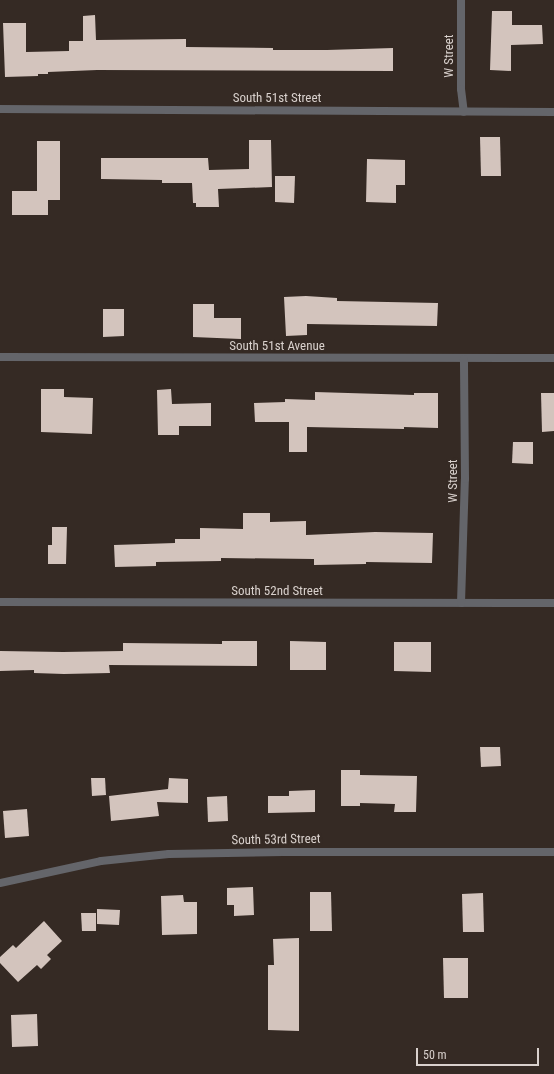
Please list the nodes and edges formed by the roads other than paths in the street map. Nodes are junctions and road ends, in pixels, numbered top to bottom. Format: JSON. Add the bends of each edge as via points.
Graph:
{"nodes":[{"id":1,"x":461,"y":0,"type":"edge"},
{"id":2,"x":0,"y":109,"type":"edge"},
{"id":3,"x":464,"y":112,"type":"junction"},
{"id":4,"x":554,"y":112,"type":"edge"},
{"id":5,"x":0,"y":357,"type":"edge"},
{"id":6,"x":554,"y":358,"type":"edge"},
{"id":7,"x":464,"y":359,"type":"junction"},
{"id":8,"x":0,"y":602,"type":"edge"},
{"id":9,"x":461,"y":603,"type":"junction"},
{"id":10,"x":554,"y":603,"type":"edge"},
{"id":11,"x":554,"y":852,"type":"edge"},
{"id":12,"x":0,"y":883,"type":"edge"}],
"edges":[{"from":1,"to":3,"type":"street","name":"W Street","via":[[461,89]]},
{"from":2,"to":3,"type":"street","name":"South 51st Street"},
{"from":3,"to":4,"type":"street","name":"South 51st Street"},
{"from":5,"to":7,"type":"street","name":"South 51st Avenue"},
{"from":6,"to":7,"type":"street","name":"South 51st Avenue"},
{"from":7,"to":9,"type":"street","name":"W Street","via":[[465,479]]},
{"from":8,"to":9,"type":"street","name":"South 52nd Street"},
{"from":9,"to":10,"type":"street","name":"South 52nd Street"},
{"from":11,"to":12,"type":"street","name":"South 53rd Street","via":[[169,854],[101,861]]}]}
